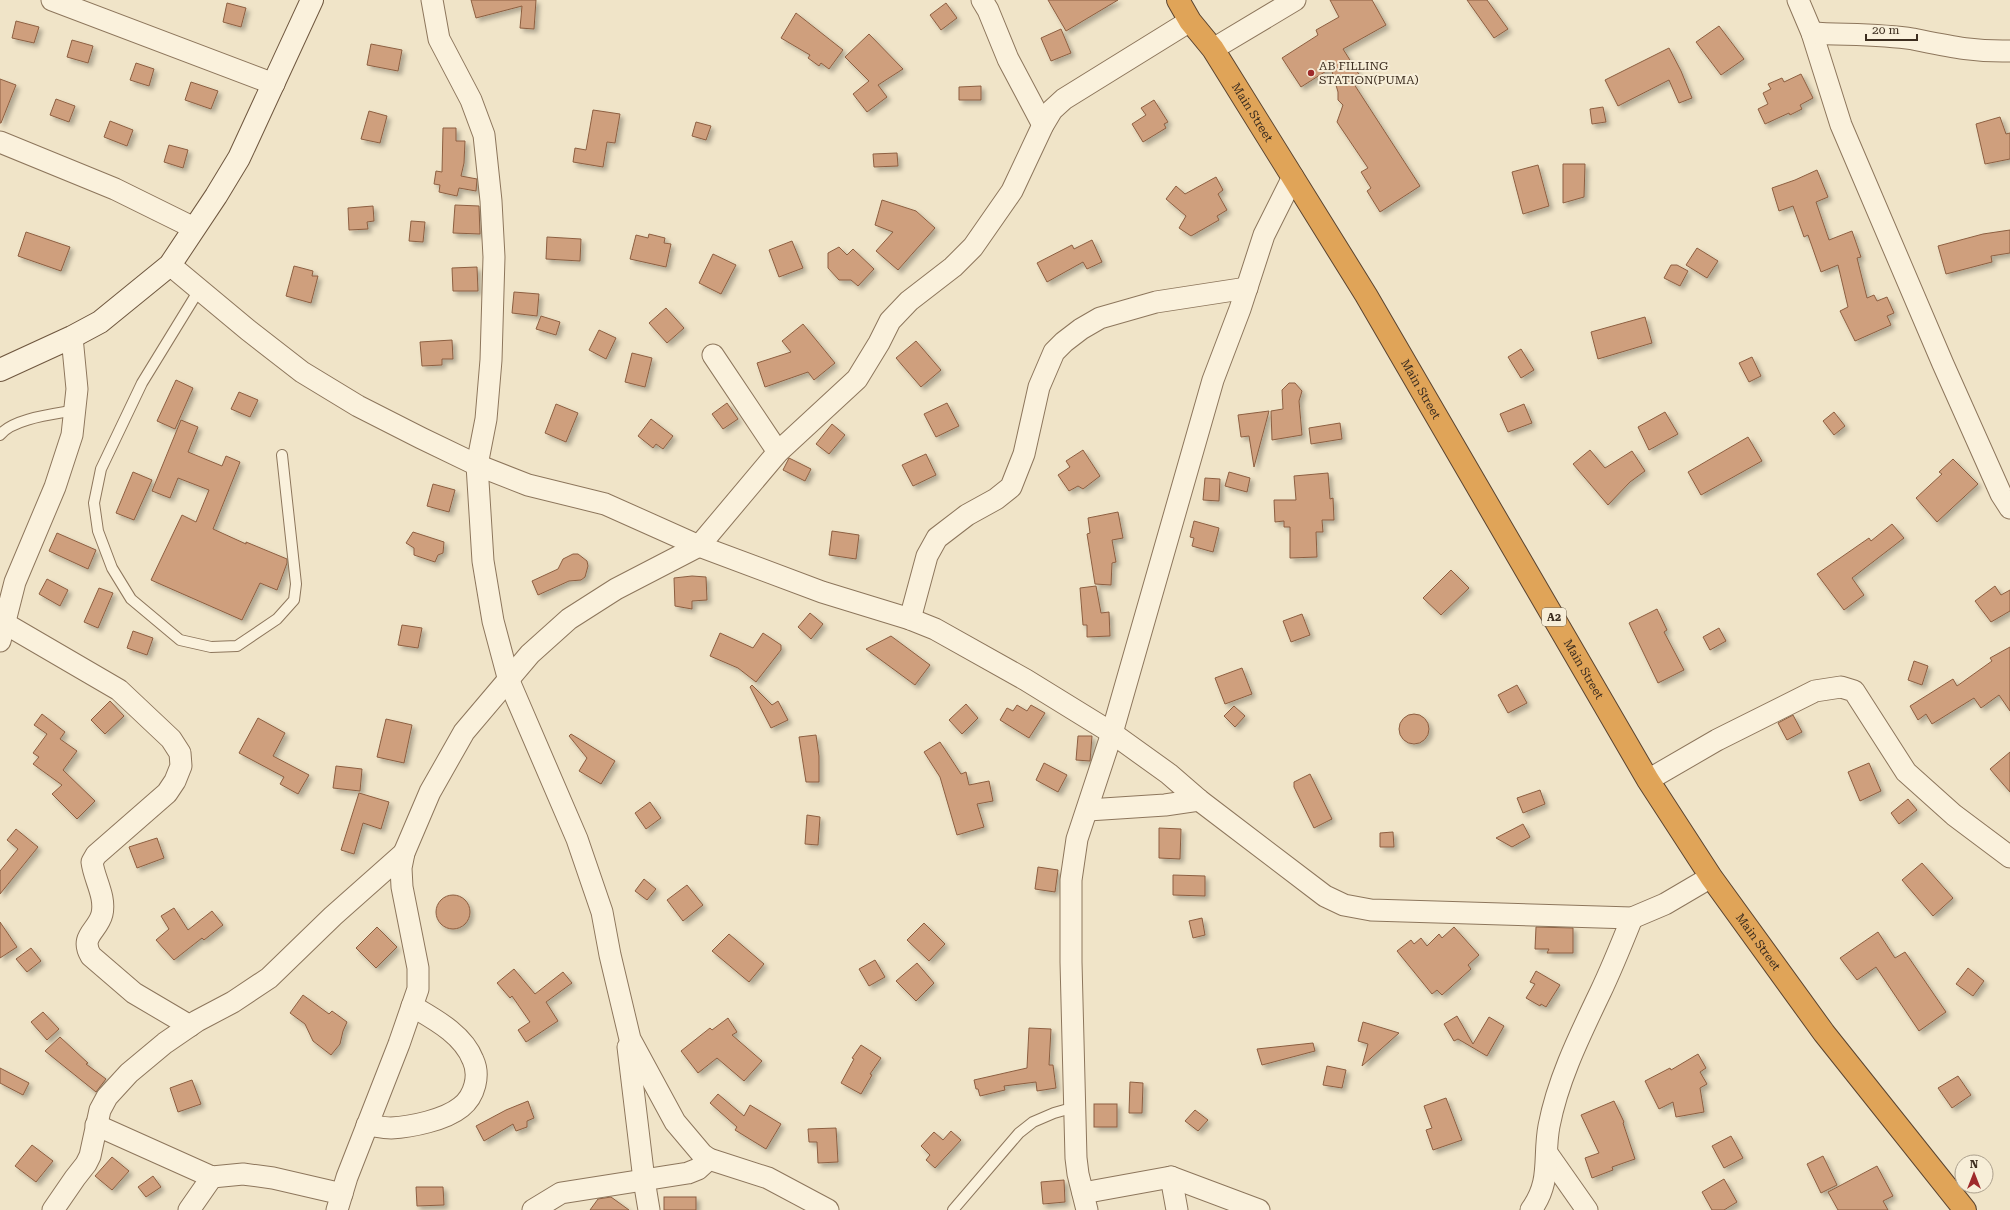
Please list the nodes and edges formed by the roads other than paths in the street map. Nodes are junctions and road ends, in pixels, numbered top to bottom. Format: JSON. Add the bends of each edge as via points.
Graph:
{"nodes":[{"id":1,"x":52,"y":0,"type":"edge"},
{"id":2,"x":312,"y":0,"type":"edge"},
{"id":3,"x":432,"y":0,"type":"edge"},
{"id":4,"x":982,"y":0,"type":"edge"},
{"id":5,"x":1178,"y":0,"type":"edge"},
{"id":6,"x":1295,"y":0,"type":"edge"},
{"id":7,"x":1798,"y":0,"type":"edge"},
{"id":8,"x":1190,"y":21,"type":"junction"},
{"id":9,"x":1812,"y":33,"type":"junction"},
{"id":10,"x":1213,"y":49,"type":"junction"},
{"id":11,"x":2010,"y":51,"type":"edge"},
{"id":12,"x":274,"y":84,"type":"junction"},
{"id":13,"x":1043,"y":125,"type":"junction"},
{"id":14,"x":0,"y":142,"type":"edge"},
{"id":15,"x":1293,"y":177,"type":"junction"},
{"id":16,"x":194,"y":228,"type":"junction"},
{"id":17,"x":170,"y":265,"type":"junction"},
{"id":18,"x":1247,"y":288,"type":"junction"},
{"id":19,"x":199,"y":290,"type":"junction"},
{"id":20,"x":72,"y":336,"type":"junction"},
{"id":21,"x":713,"y":355,"type":"dead end"},
{"id":22,"x":0,"y":370,"type":"edge"},
{"id":23,"x":76,"y":410,"type":"junction"},
{"id":24,"x":0,"y":435,"type":"edge"},
{"id":25,"x":778,"y":452,"type":"junction"},
{"id":26,"x":282,"y":455,"type":"dead end"},
{"id":27,"x":477,"y":465,"type":"junction"},
{"id":28,"x":2010,"y":508,"type":"edge"},
{"id":29,"x":699,"y":546,"type":"junction"},
{"id":30,"x":910,"y":619,"type":"junction"},
{"id":31,"x":2,"y":632,"type":"edge"},
{"id":32,"x":509,"y":681,"type":"junction"},
{"id":33,"x":1112,"y":733,"type":"junction"},
{"id":34,"x":1648,"y":780,"type":"junction"},
{"id":35,"x":1199,"y":800,"type":"junction"},
{"id":36,"x":1088,"y":810,"type":"junction"},
{"id":37,"x":404,"y":853,"type":"junction"},
{"id":38,"x":2010,"y":857,"type":"edge"},
{"id":39,"x":1711,"y":877,"type":"junction"},
{"id":40,"x":1632,"y":918,"type":"junction"},
{"id":41,"x":412,"y":1006,"type":"junction"},
{"id":42,"x":626,"y":1025,"type":"junction"},
{"id":43,"x":190,"y":1026,"type":"junction"},
{"id":44,"x":1075,"y":1107,"type":"junction"},
{"id":45,"x":96,"y":1125,"type":"junction"},
{"id":46,"x":367,"y":1125,"type":"junction"},
{"id":47,"x":1547,"y":1152,"type":"junction"},
{"id":48,"x":709,"y":1159,"type":"junction"},
{"id":49,"x":212,"y":1177,"type":"junction"},
{"id":50,"x":1171,"y":1177,"type":"junction"},
{"id":51,"x":644,"y":1180,"type":"junction"},
{"id":52,"x":339,"y":1202,"type":"edge"},
{"id":53,"x":1085,"y":1202,"type":"edge"},
{"id":54,"x":54,"y":1210,"type":"edge"},
{"id":55,"x":189,"y":1210,"type":"edge"},
{"id":56,"x":533,"y":1210,"type":"edge"},
{"id":57,"x":649,"y":1210,"type":"edge"},
{"id":58,"x":828,"y":1210,"type":"edge"},
{"id":59,"x":953,"y":1210,"type":"edge"},
{"id":60,"x":1177,"y":1210,"type":"edge"},
{"id":61,"x":1259,"y":1210,"type":"edge"},
{"id":62,"x":1531,"y":1210,"type":"edge"},
{"id":63,"x":1587,"y":1210,"type":"edge"},
{"id":64,"x":1965,"y":1210,"type":"edge"}],
"edges":[{"from":1,"to":12,"type":"street"},
{"from":2,"to":12,"type":"street"},
{"from":3,"to":27,"type":"street","via":[[432,12],[439,39],[471,100],[484,135],[491,201],[494,257],[491,360],[486,419]]},
{"from":4,"to":13,"type":"street","via":[[1008,59]]},
{"from":5,"to":8,"type":"highway","name":"Main Street","number":"A2"},
{"from":6,"to":10,"type":"street"},
{"from":7,"to":9,"type":"street"},
{"from":8,"to":10,"type":"highway","name":"Main Street","number":"A2"},
{"from":8,"to":13,"type":"street","via":[[1064,99],[1052,110]]},
{"from":9,"to":11,"type":"street","via":[[1912,39],[1950,47]]},
{"from":9,"to":28,"type":"street","via":[[1844,132],[1943,364],[2001,494]]},
{"from":10,"to":15,"type":"highway","name":"Main Street","number":"A2"},
{"from":12,"to":16,"type":"street","via":[[239,158]]},
{"from":13,"to":25,"type":"street","via":[[1012,191],[973,246],[953,267],[909,301],[890,321],[857,379]]},
{"from":14,"to":16,"type":"street","via":[[116,189]]},
{"from":15,"to":18,"type":"street","via":[[1264,235]]},
{"from":15,"to":34,"type":"highway","name":"Main Street","number":"A2","via":[[1370,302]]},
{"from":16,"to":17,"type":"street"},
{"from":17,"to":19,"type":"street"},
{"from":17,"to":20,"type":"street","via":[[100,322]]},
{"from":18,"to":30,"type":"street","via":[[1156,302],[1100,318],[1059,347],[1054,352],[1039,387],[1024,454],[1011,487],[937,538],[927,556]]},
{"from":18,"to":33,"type":"street","via":[[1214,380]]},
{"from":19,"to":26,"type":"lane","via":[[142,383],[101,469],[94,503],[98,531],[119,582],[131,599],[180,640],[211,646],[237,646],[277,619],[294,600],[296,584]]},
{"from":19,"to":27,"type":"street","via":[[273,351],[308,375],[358,406]]},
{"from":20,"to":22,"type":"street"},
{"from":20,"to":23,"type":"street","via":[[77,389]]},
{"from":21,"to":25,"type":"street"},
{"from":23,"to":24,"type":"lane","via":[[31,419],[4,430]]},
{"from":23,"to":31,"type":"street","via":[[72,435],[55,487],[15,582]]},
{"from":25,"to":29,"type":"street"},
{"from":27,"to":29,"type":"street","via":[[528,485],[605,504]]},
{"from":27,"to":32,"type":"street","via":[[487,591]]},
{"from":29,"to":30,"type":"street","via":[[822,592]]},
{"from":29,"to":32,"type":"street","via":[[616,589],[569,619],[530,654]]},
{"from":30,"to":33,"type":"street","via":[[934,629],[1020,676]]},
{"from":31,"to":43,"type":"street","via":[[119,690],[171,739],[180,753],[181,766],[167,793],[96,855],[92,862],[103,906],[101,916],[87,939],[86,948],[90,956],[134,993]]},
{"from":32,"to":37,"type":"street","via":[[464,732],[452,751],[430,792]]},
{"from":32,"to":42,"type":"street","via":[[577,839],[602,912]]},
{"from":33,"to":35,"type":"street","via":[[1169,774]]},
{"from":33,"to":36,"type":"street"},
{"from":34,"to":38,"type":"street","via":[[1717,740],[1815,691],[1841,687],[1854,691],[1906,772],[1954,815]]},
{"from":34,"to":39,"type":"highway","name":"Main Street","number":"A2"},
{"from":35,"to":36,"type":"street"},
{"from":35,"to":40,"type":"street","via":[[1324,896],[1344,905],[1402,912]]},
{"from":36,"to":44,"type":"street","via":[[1078,839],[1071,880]]},
{"from":37,"to":41,"type":"street","via":[[401,868],[402,887],[419,978]]},
{"from":37,"to":43,"type":"street","via":[[333,916],[269,978]]},
{"from":39,"to":40,"type":"street","via":[[1665,904]]},
{"from":39,"to":64,"type":"highway","name":"Main Street","number":"A2","via":[[1824,1033]]},
{"from":40,"to":47,"type":"street","via":[[1574,1049],[1553,1106]]},
{"from":41,"to":46,"type":"street"},
{"from":41,"to":46,"type":"street","via":[[436,1020],[460,1040],[473,1059],[476,1077],[473,1093],[462,1107],[414,1126],[390,1128]]},
{"from":42,"to":48,"type":"street","via":[[639,1058],[675,1122]]},
{"from":42,"to":51,"type":"street"},
{"from":43,"to":45,"type":"street","via":[[129,1073],[107,1097]]},
{"from":44,"to":53,"type":"street","via":[[1076,1158]]},
{"from":44,"to":59,"type":"lane","via":[[1034,1122],[1019,1133]]},
{"from":45,"to":49,"type":"street"},
{"from":45,"to":54,"type":"street","via":[[90,1156]]},
{"from":46,"to":52,"type":"street"},
{"from":47,"to":62,"type":"street","via":[[1546,1180]]},
{"from":47,"to":63,"type":"street"},
{"from":48,"to":51,"type":"street","via":[[698,1169],[688,1173]]},
{"from":48,"to":58,"type":"street","via":[[768,1178]]},
{"from":49,"to":52,"type":"street","via":[[243,1174],[273,1178]]},
{"from":49,"to":55,"type":"street"},
{"from":50,"to":53,"type":"street"},
{"from":50,"to":60,"type":"street"},
{"from":50,"to":61,"type":"street"},
{"from":51,"to":56,"type":"street","via":[[561,1193]]},
{"from":51,"to":57,"type":"street"}]}
